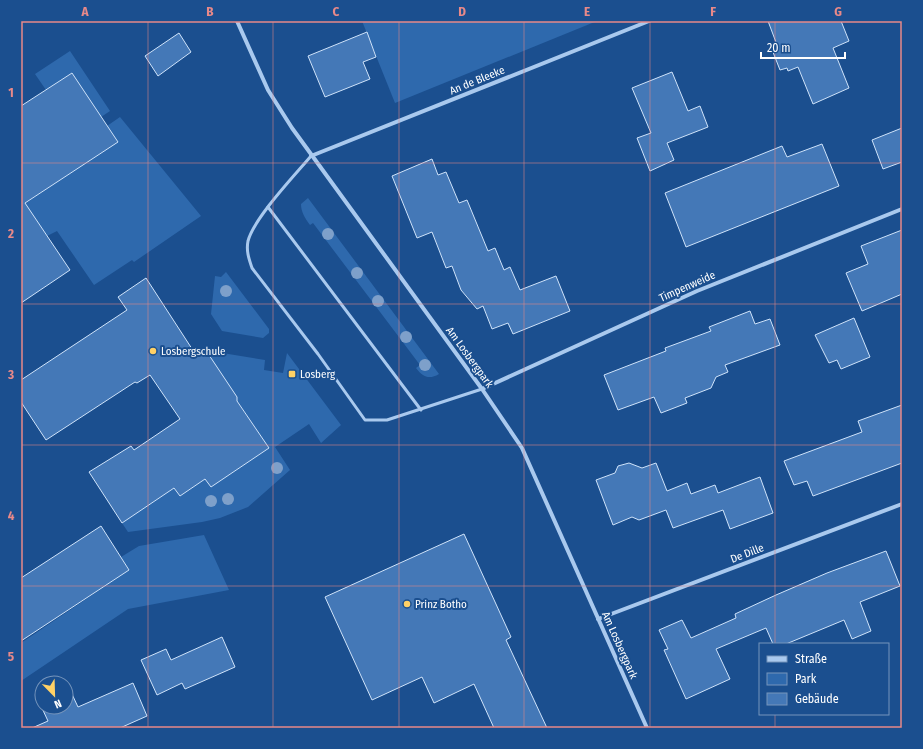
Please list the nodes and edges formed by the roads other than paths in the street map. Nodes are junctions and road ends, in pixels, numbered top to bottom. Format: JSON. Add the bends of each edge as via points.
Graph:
{"nodes":[{"id":1,"x":237,"y":21,"type":"edge"},
{"id":2,"x":648,"y":21,"type":"edge"},
{"id":3,"x":311,"y":156,"type":"junction"},
{"id":4,"x":268,"y":207,"type":"junction"},
{"id":5,"x":902,"y":209,"type":"edge"},
{"id":6,"x":482,"y":390,"type":"junction"},
{"id":7,"x":421,"y":410,"type":"junction"},
{"id":8,"x":902,"y":504,"type":"edge"},
{"id":9,"x":598,"y":619,"type":"junction"},
{"id":10,"x":647,"y":728,"type":"edge"}],
"edges":[{"from":1,"to":3,"type":"street","name":"Am Losbergpark","via":[[268,90]]},
{"from":2,"to":3,"type":"street","name":"An de Bleeke"},
{"from":3,"to":4,"type":"lane"},
{"from":3,"to":6,"type":"street","name":"Am Losbergpark"},
{"from":4,"to":7,"type":"lane"},
{"from":4,"to":7,"type":"lane","via":[[249,238],[248,256],[252,268],[365,420],[387,420]]},
{"from":5,"to":6,"type":"street","name":"Timpenweide","via":[[697,291]]},
{"from":6,"to":7,"type":"lane"},
{"from":6,"to":9,"type":"street","name":"Am Losbergpark","via":[[522,448]]},
{"from":8,"to":9,"type":"street","name":"De Dille"},
{"from":9,"to":10,"type":"street","name":"Am Losbergpark"}]}
